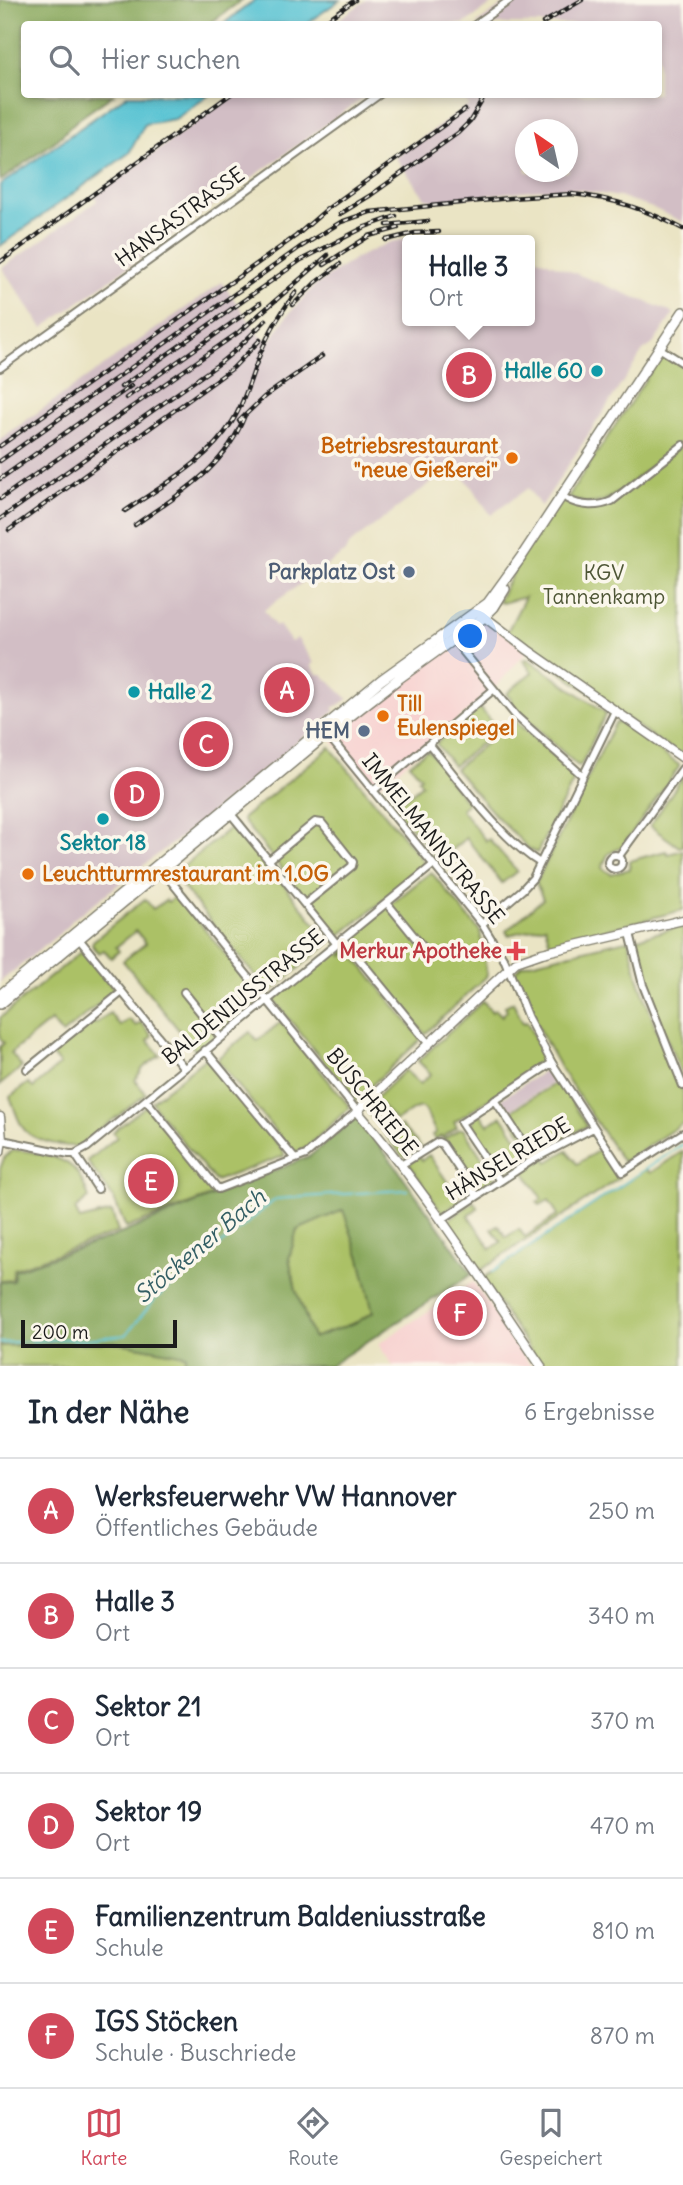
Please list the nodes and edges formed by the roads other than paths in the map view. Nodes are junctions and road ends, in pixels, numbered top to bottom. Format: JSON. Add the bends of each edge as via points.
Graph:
{"nodes":[{"id":1,"x":510,"y":0,"type":"edge"},
{"id":2,"x":480,"y":21,"type":"edge"},
{"id":3,"x":374,"y":98,"type":"edge"},
{"id":4,"x":683,"y":312,"type":"edge"},
{"id":5,"x":659,"y":348,"type":"junction"},
{"id":6,"x":683,"y":363,"type":"edge"},
{"id":7,"x":0,"y":368,"type":"edge"},
{"id":8,"x":683,"y":445,"type":"edge"},
{"id":9,"x":567,"y":499,"type":"dead end"},
{"id":10,"x":480,"y":615,"type":"junction"},
{"id":11,"x":453,"y":639,"type":"junction"},
{"id":12,"x":381,"y":680,"type":"junction"},
{"id":13,"x":494,"y":690,"type":"junction"},
{"id":14,"x":378,"y":694,"type":"junction"},
{"id":15,"x":615,"y":711,"type":"junction"},
{"id":16,"x":323,"y":733,"type":"junction"},
{"id":17,"x":429,"y":744,"type":"junction"},
{"id":18,"x":683,"y":758,"type":"edge"},
{"id":19,"x":683,"y":768,"type":"edge"},
{"id":20,"x":583,"y":776,"type":"junction"},
{"id":21,"x":373,"y":791,"type":"junction"},
{"id":22,"x":231,"y":814,"type":"junction"},
{"id":23,"x":619,"y":856,"type":"dead end"},
{"id":24,"x":269,"y":860,"type":"junction"},
{"id":25,"x":541,"y":863,"type":"junction"},
{"id":26,"x":433,"y":865,"type":"junction"},
{"id":27,"x":162,"y":870,"type":"junction"},
{"id":28,"x":387,"y":903,"type":"junction"},
{"id":29,"x":305,"y":904,"type":"junction"},
{"id":30,"x":683,"y":920,"type":"edge"},
{"id":31,"x":482,"y":924,"type":"junction"},
{"id":32,"x":630,"y":933,"type":"junction"},
{"id":33,"x":342,"y":938,"type":"junction"},
{"id":34,"x":79,"y":939,"type":"junction"},
{"id":35,"x":336,"y":943,"type":"junction"},
{"id":36,"x":430,"y":957,"type":"dead end"},
{"id":37,"x":507,"y":968,"type":"junction"},
{"id":38,"x":122,"y":992,"type":"junction"},
{"id":39,"x":184,"y":992,"type":"dead end"},
{"id":40,"x":0,"y":995,"type":"edge"},
{"id":41,"x":267,"y":1000,"type":"junction"},
{"id":42,"x":0,"y":1004,"type":"edge"},
{"id":43,"x":221,"y":1038,"type":"junction"},
{"id":44,"x":428,"y":1043,"type":"junction"},
{"id":45,"x":205,"y":1051,"type":"junction"},
{"id":46,"x":552,"y":1063,"type":"junction"},
{"id":47,"x":184,"y":1068,"type":"junction"},
{"id":48,"x":27,"y":1069,"type":"dead end"},
{"id":49,"x":683,"y":1086,"type":"edge"},
{"id":50,"x":146,"y":1100,"type":"junction"},
{"id":51,"x":495,"y":1100,"type":"junction"},
{"id":52,"x":357,"y":1111,"type":"junction"},
{"id":53,"x":0,"y":1117,"type":"edge"},
{"id":54,"x":593,"y":1128,"type":"junction"},
{"id":55,"x":683,"y":1133,"type":"edge"},
{"id":56,"x":2,"y":1140,"type":"junction"},
{"id":57,"x":0,"y":1152,"type":"edge"},
{"id":58,"x":75,"y":1154,"type":"junction"},
{"id":59,"x":295,"y":1159,"type":"junction"},
{"id":60,"x":534,"y":1160,"type":"junction"},
{"id":61,"x":401,"y":1165,"type":"junction"},
{"id":62,"x":500,"y":1181,"type":"junction"},
{"id":63,"x":98,"y":1189,"type":"dead end"},
{"id":64,"x":477,"y":1196,"type":"junction"},
{"id":65,"x":441,"y":1220,"type":"junction"},
{"id":66,"x":541,"y":1366,"type":"edge"}],
"edges":[{"from":1,"to":2,"type":"street"},
{"from":3,"to":7,"type":"street","name":"HANSASTRASSE"},
{"from":4,"to":5,"type":"main road"},
{"from":5,"to":6,"type":"street"},
{"from":5,"to":10,"type":"main road","via":[[522,556],[498,601]]},
{"from":8,"to":9,"type":"street","via":[[600,506]]},
{"from":10,"to":11,"type":"main road"},
{"from":10,"to":12,"type":"main road"},
{"from":10,"to":15,"type":"street"},
{"from":11,"to":13,"type":"street"},
{"from":11,"to":14,"type":"main road"},
{"from":12,"to":14,"type":"main road"},
{"from":12,"to":16,"type":"main road"},
{"from":13,"to":17,"type":"street"},
{"from":13,"to":20,"type":"street"},
{"from":14,"to":16,"type":"main road"},
{"from":15,"to":18,"type":"street"},
{"from":15,"to":20,"type":"street"},
{"from":16,"to":21,"type":"street","name":"IMMELMANNSTRASSE"},
{"from":16,"to":22,"type":"main road"},
{"from":16,"to":40,"type":"main road"},
{"from":17,"to":21,"type":"street"},
{"from":17,"to":25,"type":"street","via":[[492,819]]},
{"from":19,"to":23,"type":"street"},
{"from":20,"to":25,"type":"street"},
{"from":21,"to":26,"type":"street","name":"IMMELMANNSTRASSE"},
{"from":22,"to":24,"type":"street"},
{"from":22,"to":27,"type":"main road"},
{"from":24,"to":29,"type":"street"},
{"from":24,"to":29,"type":"street","via":[[315,822],[322,823],[353,862]]},
{"from":25,"to":31,"type":"street","via":[[528,885]]},
{"from":26,"to":28,"type":"street","name":"BALDENIUSSTRASSE"},
{"from":26,"to":31,"type":"street","name":"IMMELMANNSTRASSE"},
{"from":27,"to":34,"type":"main road"},
{"from":27,"to":41,"type":"street","name":"BUSCHRIEDE"},
{"from":28,"to":33,"type":"street","name":"BALDENIUSSTRASSE"},
{"from":28,"to":36,"type":"street"},
{"from":29,"to":35,"type":"street"},
{"from":30,"to":32,"type":"street"},
{"from":31,"to":37,"type":"street","name":"IMMELMANNSTRASSE"},
{"from":32,"to":37,"type":"street","via":[[526,957]]},
{"from":32,"to":49,"type":"street","via":[[643,985]]},
{"from":33,"to":35,"type":"street","name":"BALDENIUSSTRASSE"},
{"from":33,"to":44,"type":"street"},
{"from":34,"to":38,"type":"street"},
{"from":34,"to":42,"type":"main road"},
{"from":35,"to":41,"type":"street","name":"BALDENIUSSTRASSE"},
{"from":37,"to":44,"type":"street"},
{"from":37,"to":46,"type":"street","name":"IMMELMANNSTRASSE"},
{"from":38,"to":47,"type":"street"},
{"from":38,"to":48,"type":"street"},
{"from":39,"to":43,"type":"street"},
{"from":41,"to":43,"type":"street","name":"BALDENIUSSTRASSE"},
{"from":41,"to":52,"type":"street","name":"BUSCHRIEDE"},
{"from":43,"to":45,"type":"street","name":"BALDENIUSSTRASSE"},
{"from":44,"to":52,"type":"street"},
{"from":45,"to":47,"type":"street","name":"BALDENIUSSTRASSE"},
{"from":45,"to":59,"type":"street"},
{"from":46,"to":51,"type":"street"},
{"from":46,"to":54,"type":"street","name":"IMMELMANNSTRASSE"},
{"from":47,"to":50,"type":"street","name":"BALDENIUSSTRASSE"},
{"from":50,"to":58,"type":"street","name":"BALDENIUSSTRASSE"},
{"from":50,"to":59,"type":"street","via":[[218,1189]]},
{"from":51,"to":60,"type":"street"},
{"from":51,"to":62,"type":"street","via":[[461,1123]]},
{"from":52,"to":59,"type":"street","via":[[306,1155]]},
{"from":52,"to":61,"type":"street","name":"BUSCHRIEDE"},
{"from":53,"to":56,"type":"street"},
{"from":54,"to":55,"type":"street","name":"IMMELMANNSTRASSE","via":[[623,1171]]},
{"from":54,"to":60,"type":"street","name":"HÄNSELRIEDE"},
{"from":56,"to":57,"type":"street"},
{"from":56,"to":58,"type":"street"},
{"from":58,"to":63,"type":"street"},
{"from":60,"to":62,"type":"street","name":"HÄNSELRIEDE"},
{"from":61,"to":64,"type":"street","via":[[438,1142]]},
{"from":61,"to":65,"type":"street","name":"BUSCHRIEDE"},
{"from":62,"to":64,"type":"street","name":"HÄNSELRIEDE"},
{"from":64,"to":65,"type":"street","name":"HÄNSELRIEDE"},
{"from":65,"to":66,"type":"street","name":"BUSCHRIEDE"}]}
